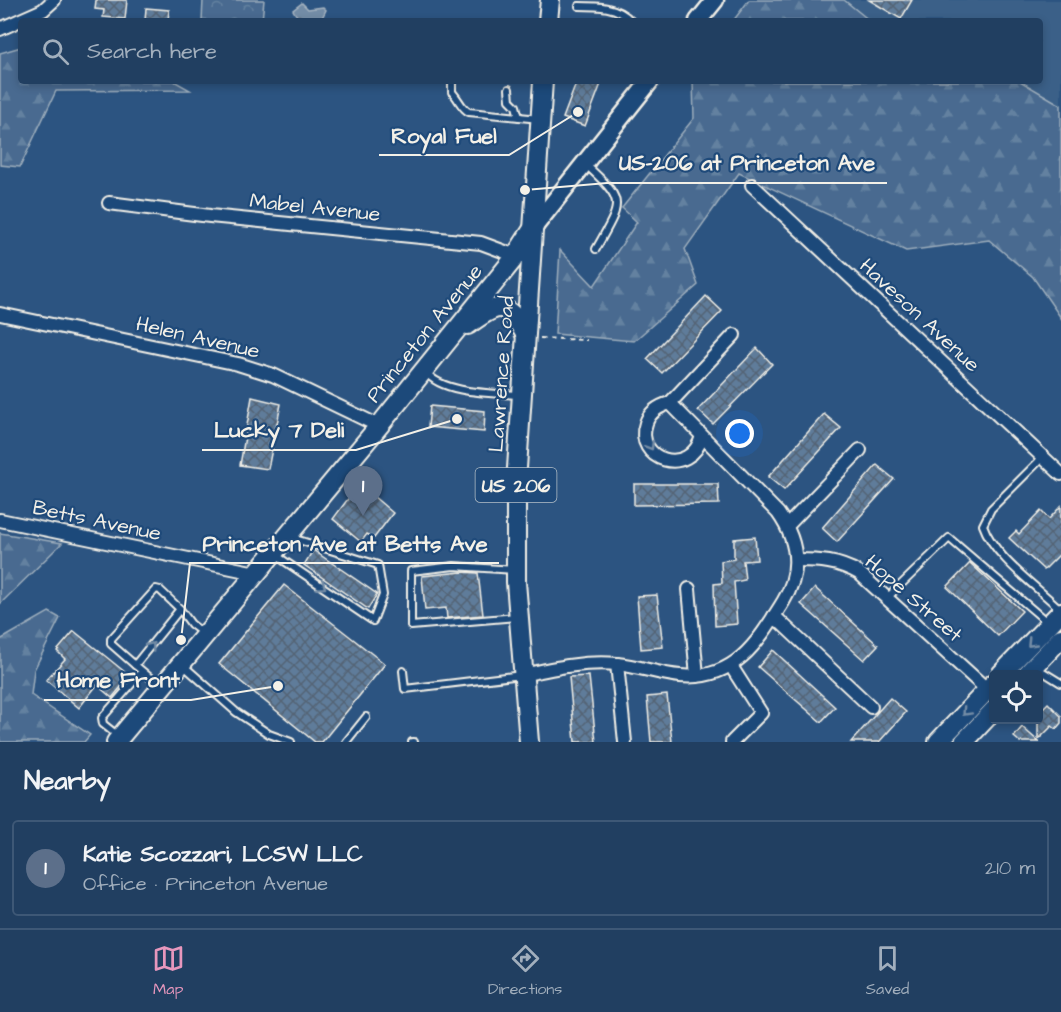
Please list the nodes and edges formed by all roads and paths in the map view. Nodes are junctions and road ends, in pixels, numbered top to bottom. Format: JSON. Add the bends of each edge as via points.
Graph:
{"nodes":[{"id":1,"x":54,"y":0,"type":"edge"},
{"id":2,"x":550,"y":0,"type":"edge"},
{"id":3,"x":715,"y":0,"type":"edge"},
{"id":4,"x":579,"y":6,"type":"dead end"},
{"id":5,"x":25,"y":18,"type":"edge"},
{"id":6,"x":548,"y":18,"type":"edge"},
{"id":7,"x":629,"y":18,"type":"edge"},
{"id":8,"x":700,"y":18,"type":"edge"},
{"id":9,"x":18,"y":21,"type":"edge"},
{"id":10,"x":0,"y":29,"type":"edge"},
{"id":11,"x":452,"y":84,"type":"edge"},
{"id":12,"x":543,"y":84,"type":"edge"},
{"id":13,"x":647,"y":84,"type":"edge"},
{"id":14,"x":509,"y":89,"type":"dead end"},
{"id":15,"x":519,"y":117,"type":"junction"},
{"id":16,"x":540,"y":119,"type":"junction"},
{"id":17,"x":585,"y":163,"type":"junction"},
{"id":18,"x":752,"y":185,"type":"dead end"},
{"id":19,"x":109,"y":203,"type":"dead end"},
{"id":20,"x":534,"y":227,"type":"junction"},
{"id":21,"x":596,"y":249,"type":"dead end"},
{"id":22,"x":516,"y":256,"type":"junction"},
{"id":23,"x":0,"y":314,"type":"edge"},
{"id":24,"x":734,"y":335,"type":"dead end"},
{"id":25,"x":533,"y":336,"type":"junction"},
{"id":26,"x":449,"y":338,"type":"junction"},
{"id":27,"x":587,"y":340,"type":"dead end"},
{"id":28,"x":424,"y":369,"type":"junction"},
{"id":29,"x":521,"y":395,"type":"junction"},
{"id":30,"x":670,"y":403,"type":"junction"},
{"id":31,"x":379,"y":426,"type":"junction"},
{"id":32,"x":702,"y":436,"type":"junction"},
{"id":33,"x":860,"y":450,"type":"dead end"},
{"id":34,"x":1043,"y":457,"type":"junction"},
{"id":35,"x":1061,"y":474,"type":"edge"},
{"id":36,"x":0,"y":520,"type":"edge"},
{"id":37,"x":787,"y":526,"type":"junction"},
{"id":38,"x":287,"y":536,"type":"junction"},
{"id":39,"x":274,"y":553,"type":"junction"},
{"id":40,"x":796,"y":560,"type":"junction"},
{"id":41,"x":516,"y":570,"type":"junction"},
{"id":42,"x":256,"y":573,"type":"junction"},
{"id":43,"x":689,"y":589,"type":"dead end"},
{"id":44,"x":887,"y":598,"type":"junction"},
{"id":45,"x":180,"y":609,"type":"junction"},
{"id":46,"x":774,"y":616,"type":"junction"},
{"id":47,"x":518,"y":617,"type":"junction"},
{"id":48,"x":1059,"y":627,"type":"edge"},
{"id":49,"x":205,"y":634,"type":"junction"},
{"id":50,"x":181,"y":664,"type":"junction"},
{"id":51,"x":617,"y":664,"type":"junction"},
{"id":52,"x":135,"y":665,"type":"junction"},
{"id":53,"x":731,"y":666,"type":"junction"},
{"id":54,"x":1007,"y":670,"type":"edge"},
{"id":55,"x":1032,"y":670,"type":"edge"},
{"id":56,"x":403,"y":671,"type":"dead end"},
{"id":57,"x":142,"y":672,"type":"junction"},
{"id":58,"x":522,"y":675,"type":"junction"},
{"id":59,"x":697,"y":676,"type":"junction"},
{"id":60,"x":1043,"y":676,"type":"edge"},
{"id":61,"x":1061,"y":683,"type":"edge"},
{"id":62,"x":162,"y":687,"type":"junction"},
{"id":63,"x":989,"y":687,"type":"edge"},
{"id":64,"x":989,"y":691,"type":"edge"},
{"id":65,"x":871,"y":706,"type":"dead end"},
{"id":66,"x":989,"y":714,"type":"edge"},
{"id":67,"x":366,"y":717,"type":"dead end"},
{"id":68,"x":948,"y":739,"type":"edge"},
{"id":69,"x":118,"y":740,"type":"edge"},
{"id":70,"x":291,"y":742,"type":"edge"},
{"id":71,"x":346,"y":742,"type":"edge"},
{"id":72,"x":529,"y":742,"type":"edge"},
{"id":73,"x":625,"y":742,"type":"edge"},
{"id":74,"x":732,"y":742,"type":"edge"},
{"id":75,"x":964,"y":742,"type":"edge"}],
"edges":[{"from":1,"to":5,"type":"street"},
{"from":2,"to":6,"type":"main road"},
{"from":3,"to":8,"type":"main road"},
{"from":4,"to":7,"type":"lane","via":[[615,9]]},
{"from":9,"to":10,"type":"street"},
{"from":11,"to":15,"type":"lane","via":[[452,92],[469,112]]},
{"from":12,"to":16,"type":"main road","name":"Lawrence Road","number":"US 206"},
{"from":13,"to":17,"type":"main road"},
{"from":14,"to":15,"type":"lane"},
{"from":15,"to":16,"type":"lane"},
{"from":16,"to":20,"type":"main road","name":"Lawrence Road","number":"US 206"},
{"from":17,"to":20,"type":"main road"},
{"from":17,"to":21,"type":"lane","via":[[613,191],[617,204]]},
{"from":18,"to":34,"type":"street","name":"Haveson Avenue"},
{"from":19,"to":22,"type":"street","name":"Mabel Avenue","via":[[481,243]]},
{"from":20,"to":22,"type":"main road","name":"Princeton Avenue","number":"US 206"},
{"from":20,"to":25,"type":"main road","name":"Lawrence Road","number":"US 206","via":[[530,291]]},
{"from":22,"to":26,"type":"main road","name":"Princeton Avenue","number":"US 206"},
{"from":23,"to":31,"type":"street","name":"Helen Avenue","via":[[238,364],[273,375]]},
{"from":24,"to":30,"type":"street"},
{"from":25,"to":26,"type":"main road","via":[[513,314],[496,308]]},
{"from":25,"to":27,"type":"path"},
{"from":25,"to":29,"type":"main road","name":"Lawrence Road","number":"US 206"},
{"from":26,"to":28,"type":"main road","name":"Princeton Avenue","number":"US 206"},
{"from":28,"to":29,"type":"lane","via":[[436,381],[476,393]]},
{"from":28,"to":31,"type":"main road","name":"Princeton Avenue","number":"US 206"},
{"from":29,"to":41,"type":"main road","name":"Lawrence Road","number":"US 206"},
{"from":30,"to":32,"type":"street"},
{"from":30,"to":32,"type":"street","one_way":true,"via":[[654,411],[644,428],[648,447],[654,454],[670,461],[688,458]]},
{"from":31,"to":38,"type":"main road","name":"Princeton Avenue","number":"US 206"},
{"from":32,"to":37,"type":"street"},
{"from":33,"to":37,"type":"street"},
{"from":34,"to":35,"type":"street","name":"Haveson Avenue"},
{"from":34,"to":48,"type":"lane","via":[[991,509],[983,525],[987,536]]},
{"from":36,"to":42,"type":"street","name":"Betts Avenue"},
{"from":37,"to":40,"type":"street"},
{"from":38,"to":39,"type":"main road","name":"Princeton Avenue","number":"US 206"},
{"from":39,"to":38,"type":"lane","one_way":true,"via":[[373,621],[383,595],[378,565]]},
{"from":39,"to":42,"type":"main road","name":"Princeton Avenue","number":"US 206"},
{"from":40,"to":44,"type":"street","name":"Hope Street","via":[[832,561],[847,566]]},
{"from":40,"to":46,"type":"street","via":[[789,592]]},
{"from":41,"to":47,"type":"main road","name":"Lawrence Road","number":"US 206"},
{"from":41,"to":47,"type":"lane","via":[[454,566],[411,571],[411,626]]},
{"from":42,"to":49,"type":"main road","name":"Princeton Avenue","number":"US 206"},
{"from":43,"to":59,"type":"street"},
{"from":44,"to":48,"type":"lane","via":[[949,538]]},
{"from":44,"to":63,"type":"street","name":"Hope Street"},
{"from":45,"to":49,"type":"lane"},
{"from":52,"to":45,"type":"lane","one_way":true},
{"from":45,"to":52,"type":"lane","via":[[156,590],[111,639],[111,644]]},
{"from":46,"to":53,"type":"street","via":[[755,645]]},
{"from":46,"to":65,"type":"street"},
{"from":47,"to":58,"type":"main road","name":"Lawrence Road","number":"US 206"},
{"from":48,"to":54,"type":"main road","one_way":true},
{"from":48,"to":55,"type":"main road"},
{"from":49,"to":50,"type":"main road","name":"Princeton Avenue","number":"US 206"},
{"from":50,"to":62,"type":"main road","name":"Princeton Avenue","number":"US 206"},
{"from":50,"to":70,"type":"lane","via":[[236,712],[269,735]]},
{"from":51,"to":58,"type":"street","via":[[566,666]]},
{"from":51,"to":59,"type":"street"},
{"from":51,"to":73,"type":"street"},
{"from":52,"to":57,"type":"lane"},
{"from":53,"to":59,"type":"street"},
{"from":53,"to":74,"type":"street","via":[[761,714]]},
{"from":56,"to":58,"type":"lane","via":[[405,689]]},
{"from":57,"to":62,"type":"lane"},
{"from":57,"to":69,"type":"lane","via":[[102,718]]},
{"from":58,"to":72,"type":"main road","name":"Lawrence Road","number":"US 206"},
{"from":60,"to":61,"type":"lane"},
{"from":62,"to":69,"type":"main road","name":"Princeton Avenue","number":"US 206"},
{"from":64,"to":68,"type":"main road","one_way":true},
{"from":66,"to":75,"type":"main road"},
{"from":67,"to":71,"type":"lane"}]}
